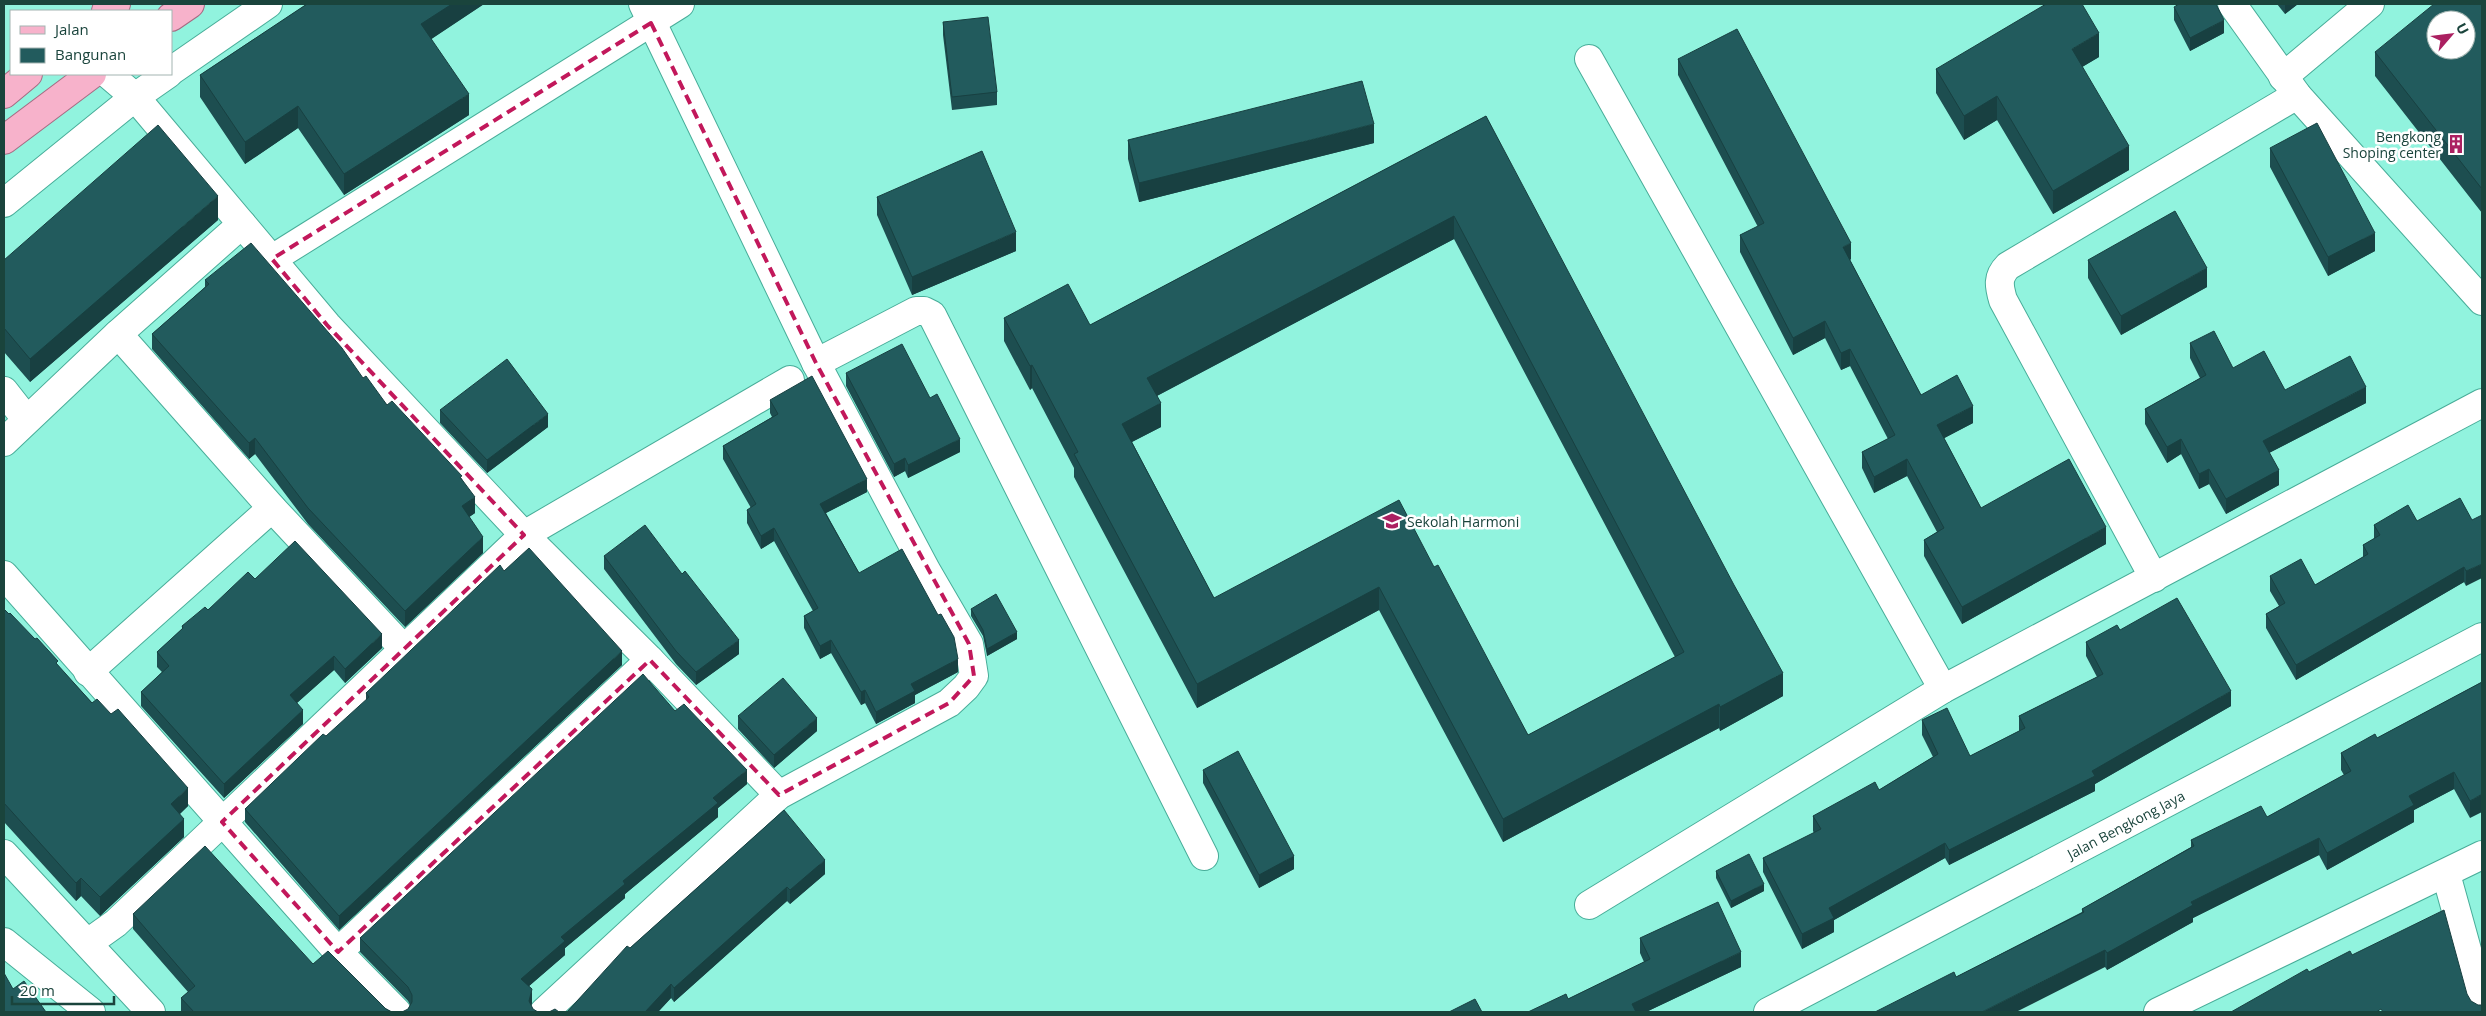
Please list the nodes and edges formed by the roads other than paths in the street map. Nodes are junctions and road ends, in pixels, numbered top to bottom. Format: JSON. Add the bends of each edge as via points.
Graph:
{"nodes":[{"id":1,"x":190,"y":4,"type":"edge"},
{"id":2,"x":268,"y":4,"type":"edge"},
{"id":3,"x":680,"y":4,"type":"edge"},
{"id":4,"x":2232,"y":4,"type":"edge"},
{"id":5,"x":2370,"y":4,"type":"edge"},
{"id":6,"x":647,"y":13,"type":"edge"},
{"id":7,"x":172,"y":16,"type":"edge"},
{"id":8,"x":1589,"y":60,"type":"dead end"},
{"id":9,"x":172,"y":70,"type":"edge"},
{"id":10,"x":27,"y":75,"type":"edge"},
{"id":11,"x":91,"y":75,"type":"edge"},
{"id":12,"x":109,"y":75,"type":"edge"},
{"id":13,"x":167,"y":75,"type":"edge"},
{"id":14,"x":2290,"y":86,"type":"junction"},
{"id":15,"x":4,"y":94,"type":"edge"},
{"id":16,"x":135,"y":97,"type":"junction"},
{"id":17,"x":4,"y":140,"type":"edge"},
{"id":18,"x":4,"y":203,"type":"edge"},
{"id":19,"x":242,"y":224,"type":"junction"},
{"id":20,"x":272,"y":259,"type":"junction"},
{"id":21,"x":2482,"y":301,"type":"edge"},
{"id":22,"x":118,"y":334,"type":"junction"},
{"id":23,"x":816,"y":363,"type":"junction"},
{"id":24,"x":790,"y":380,"type":"dead end"},
{"id":25,"x":4,"y":391,"type":"edge"},
{"id":26,"x":2482,"y":403,"type":"edge"},
{"id":27,"x":26,"y":418,"type":"junction"},
{"id":28,"x":4,"y":442,"type":"edge"},
{"id":29,"x":272,"y":508,"type":"junction"},
{"id":30,"x":524,"y":535,"type":"junction"},
{"id":31,"x":4,"y":576,"type":"edge"},
{"id":32,"x":2154,"y":578,"type":"junction"},
{"id":33,"x":2482,"y":637,"type":"edge"},
{"id":34,"x":404,"y":649,"type":"junction"},
{"id":35,"x":650,"y":660,"type":"junction"},
{"id":36,"x":88,"y":672,"type":"junction"},
{"id":37,"x":1943,"y":689,"type":"junction"},
{"id":38,"x":779,"y":795,"type":"junction"},
{"id":39,"x":222,"y":822,"type":"junction"},
{"id":40,"x":4,"y":854,"type":"edge"},
{"id":41,"x":2482,"y":855,"type":"edge"},
{"id":42,"x":1204,"y":856,"type":"dead end"},
{"id":43,"x":2446,"y":874,"type":"junction"},
{"id":44,"x":1589,"y":905,"type":"dead end"},
{"id":45,"x":4,"y":942,"type":"edge"},
{"id":46,"x":88,"y":943,"type":"junction"},
{"id":47,"x":338,"y":952,"type":"junction"},
{"id":48,"x":2193,"y":1004,"type":"edge"},
{"id":49,"x":2482,"y":1004,"type":"edge"},
{"id":50,"x":91,"y":1012,"type":"edge"},
{"id":51,"x":151,"y":1012,"type":"edge"},
{"id":52,"x":397,"y":1012,"type":"edge"},
{"id":53,"x":544,"y":1012,"type":"edge"},
{"id":54,"x":1768,"y":1012,"type":"edge"},
{"id":55,"x":2158,"y":1012,"type":"edge"}],
"edges":[{"from":1,"to":7,"type":"main road"},
{"from":2,"to":9,"type":"street"},
{"from":3,"to":6,"type":"street"},
{"from":4,"to":14,"type":"street"},
{"from":5,"to":14,"type":"street"},
{"from":6,"to":20,"type":"street"},
{"from":6,"to":23,"type":"street"},
{"from":8,"to":37,"type":"street"},
{"from":10,"to":15,"type":"main road"},
{"from":11,"to":17,"type":"main road"},
{"from":12,"to":16,"type":"street"},
{"from":13,"to":16,"type":"street"},
{"from":14,"to":21,"type":"street"},
{"from":14,"to":32,"type":"street","via":[[2002,272],[1999,284],[2003,300]]},
{"from":16,"to":18,"type":"street"},
{"from":16,"to":19,"type":"street"},
{"from":19,"to":20,"type":"street"},
{"from":19,"to":22,"type":"street"},
{"from":20,"to":30,"type":"street","via":[[327,325]]},
{"from":22,"to":27,"type":"street"},
{"from":22,"to":29,"type":"street"},
{"from":23,"to":38,"type":"street","via":[[969,644],[974,676],[966,688],[948,703]]},
{"from":23,"to":42,"type":"street","via":[[916,311],[932,315]]},
{"from":24,"to":30,"type":"street"},
{"from":25,"to":27,"type":"street"},
{"from":26,"to":32,"type":"street"},
{"from":27,"to":28,"type":"street"},
{"from":29,"to":34,"type":"street"},
{"from":29,"to":36,"type":"street"},
{"from":30,"to":34,"type":"street"},
{"from":30,"to":35,"type":"street"},
{"from":31,"to":36,"type":"street"},
{"from":32,"to":37,"type":"street"},
{"from":33,"to":54,"type":"street","name":"Jalan Bengkong Jaya"},
{"from":34,"to":39,"type":"street"},
{"from":35,"to":38,"type":"street"},
{"from":35,"to":47,"type":"street"},
{"from":36,"to":39,"type":"street"},
{"from":37,"to":44,"type":"street"},
{"from":38,"to":53,"type":"street"},
{"from":39,"to":46,"type":"street","via":[[116,923]]},
{"from":39,"to":47,"type":"street"},
{"from":40,"to":46,"type":"street"},
{"from":41,"to":43,"type":"street"},
{"from":43,"to":48,"type":"street"},
{"from":43,"to":49,"type":"street"},
{"from":45,"to":50,"type":"street"},
{"from":46,"to":51,"type":"street"},
{"from":47,"to":52,"type":"street"},
{"from":48,"to":55,"type":"street"}]}
